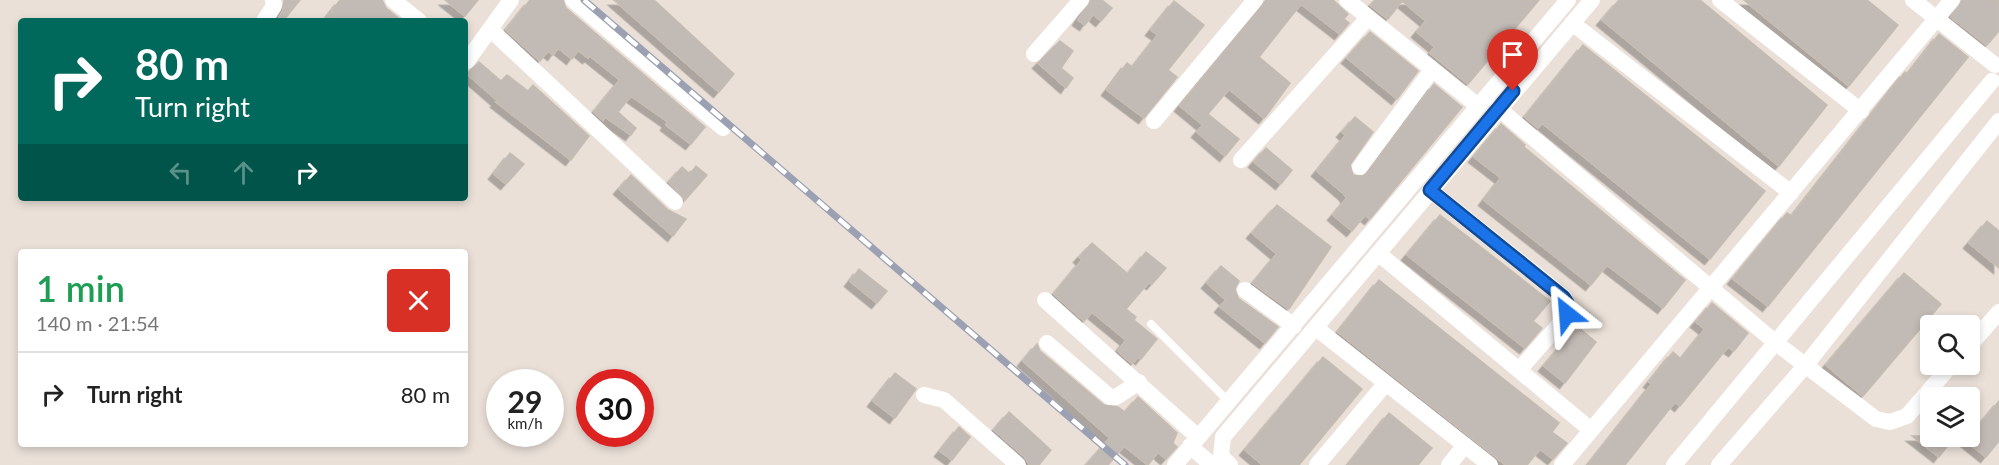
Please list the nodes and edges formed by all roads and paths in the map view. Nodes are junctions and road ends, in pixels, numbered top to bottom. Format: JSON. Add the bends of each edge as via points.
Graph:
{"nodes":[{"id":1,"x":273,"y":0,"type":"edge"},
{"id":2,"x":393,"y":0,"type":"edge"},
{"id":3,"x":511,"y":0,"type":"edge"},
{"id":4,"x":573,"y":0,"type":"edge"},
{"id":5,"x":1080,"y":0,"type":"edge"},
{"id":6,"x":1255,"y":0,"type":"edge"},
{"id":7,"x":1347,"y":0,"type":"edge"},
{"id":8,"x":1568,"y":0,"type":"edge"},
{"id":9,"x":1592,"y":0,"type":"edge"},
{"id":10,"x":1720,"y":0,"type":"edge"},
{"id":11,"x":1913,"y":0,"type":"edge"},
{"id":12,"x":1952,"y":0,"type":"edge"},
{"id":13,"x":266,"y":18,"type":"edge"},
{"id":14,"x":415,"y":18,"type":"edge"},
{"id":15,"x":1368,"y":18,"type":"junction"},
{"id":16,"x":1936,"y":18,"type":"junction"},
{"id":17,"x":1572,"y":23,"type":"junction"},
{"id":18,"x":490,"y":29,"type":"junction"},
{"id":19,"x":1034,"y":54,"type":"dead end"},
{"id":20,"x":468,"y":58,"type":"edge"},
{"id":21,"x":1432,"y":70,"type":"junction"},
{"id":22,"x":1996,"y":75,"type":"edge"},
{"id":23,"x":1478,"y":106,"type":"junction"},
{"id":24,"x":1498,"y":108,"type":"junction"},
{"id":25,"x":1861,"y":111,"type":"junction"},
{"id":26,"x":1154,"y":121,"type":"dead end"},
{"id":27,"x":1999,"y":121,"type":"edge"},
{"id":28,"x":723,"y":128,"type":"dead end"},
{"id":29,"x":1241,"y":159,"type":"dead end"},
{"id":30,"x":1360,"y":167,"type":"dead end"},
{"id":31,"x":1430,"y":190,"type":"junction"},
{"id":32,"x":1791,"y":194,"type":"junction"},
{"id":33,"x":675,"y":202,"type":"dead end"},
{"id":34,"x":1378,"y":253,"type":"junction"},
{"id":35,"x":1711,"y":289,"type":"junction"},
{"id":36,"x":1245,"y":290,"type":"dead end"},
{"id":37,"x":1045,"y":300,"type":"dead end"},
{"id":38,"x":1999,"y":312,"type":"edge"},
{"id":39,"x":1151,"y":324,"type":"dead end"},
{"id":40,"x":1294,"y":326,"type":"junction"},
{"id":41,"x":1316,"y":328,"type":"junction"},
{"id":42,"x":1980,"y":334,"type":"edge"},
{"id":43,"x":1047,"y":343,"type":"dead end"},
{"id":44,"x":1776,"y":343,"type":"junction"},
{"id":45,"x":1805,"y":366,"type":"junction"},
{"id":46,"x":1519,"y":370,"type":"junction"},
{"id":47,"x":1942,"y":375,"type":"edge"},
{"id":48,"x":1139,"y":382,"type":"junction"},
{"id":49,"x":1386,"y":383,"type":"junction"},
{"id":50,"x":924,"y":395,"type":"dead end"},
{"id":51,"x":1228,"y":401,"type":"junction"},
{"id":52,"x":1591,"y":430,"type":"junction"},
{"id":53,"x":1194,"y":442,"type":"junction"},
{"id":54,"x":1465,"y":445,"type":"junction"},
{"id":55,"x":1018,"y":465,"type":"edge"},
{"id":56,"x":1175,"y":465,"type":"edge"},
{"id":57,"x":1212,"y":465,"type":"edge"},
{"id":58,"x":1230,"y":465,"type":"edge"},
{"id":59,"x":1317,"y":465,"type":"edge"},
{"id":60,"x":1449,"y":465,"type":"edge"},
{"id":61,"x":1490,"y":465,"type":"edge"},
{"id":62,"x":1562,"y":465,"type":"edge"},
{"id":63,"x":1674,"y":465,"type":"edge"},
{"id":64,"x":1719,"y":465,"type":"edge"}],
"edges":[{"from":1,"to":13,"type":"street","via":[[274,6]]},
{"from":2,"to":14,"type":"street"},
{"from":3,"to":18,"type":"street"},
{"from":4,"to":28,"type":"street"},
{"from":5,"to":19,"type":"street"},
{"from":6,"to":26,"type":"street"},
{"from":7,"to":15,"type":"street"},
{"from":8,"to":23,"type":"street"},
{"from":9,"to":17,"type":"street"},
{"from":10,"to":25,"type":"street"},
{"from":11,"to":16,"type":"street"},
{"from":12,"to":16,"type":"street"},
{"from":15,"to":21,"type":"street"},
{"from":15,"to":29,"type":"street"},
{"from":16,"to":22,"type":"street"},
{"from":16,"to":25,"type":"street"},
{"from":17,"to":24,"type":"street"},
{"from":17,"to":32,"type":"street"},
{"from":18,"to":20,"type":"street"},
{"from":18,"to":33,"type":"street"},
{"from":21,"to":23,"type":"street"},
{"from":21,"to":30,"type":"street"},
{"from":22,"to":44,"type":"street"},
{"from":23,"to":40,"type":"street"},
{"from":24,"to":31,"type":"street"},
{"from":24,"to":35,"type":"street"},
{"from":25,"to":32,"type":"street"},
{"from":27,"to":45,"type":"street"},
{"from":31,"to":34,"type":"street"},
{"from":31,"to":46,"type":"street","via":[[1567,303],[1564,319]]},
{"from":32,"to":35,"type":"street"},
{"from":34,"to":41,"type":"street"},
{"from":34,"to":46,"type":"street"},
{"from":35,"to":44,"type":"street"},
{"from":35,"to":52,"type":"street"},
{"from":36,"to":40,"type":"street"},
{"from":37,"to":48,"type":"street"},
{"from":38,"to":42,"type":"street"},
{"from":39,"to":51,"type":"lane"},
{"from":40,"to":51,"type":"street"},
{"from":41,"to":49,"type":"street"},
{"from":41,"to":58,"type":"street","via":[[1223,437],[1221,456]]},
{"from":43,"to":48,"type":"street","via":[[1110,398]]},
{"from":44,"to":45,"type":"street"},
{"from":44,"to":63,"type":"street"},
{"from":45,"to":47,"type":"street","via":[[1876,419],[1890,422],[1907,416]]},
{"from":45,"to":64,"type":"street"},
{"from":46,"to":52,"type":"street"},
{"from":48,"to":53,"type":"street"},
{"from":49,"to":54,"type":"street"},
{"from":49,"to":59,"type":"street"},
{"from":50,"to":55,"type":"street","via":[[944,400]]},
{"from":51,"to":53,"type":"street"},
{"from":52,"to":62,"type":"street"},
{"from":53,"to":56,"type":"street"},
{"from":53,"to":57,"type":"street"},
{"from":54,"to":60,"type":"street"},
{"from":54,"to":61,"type":"street"}]}
